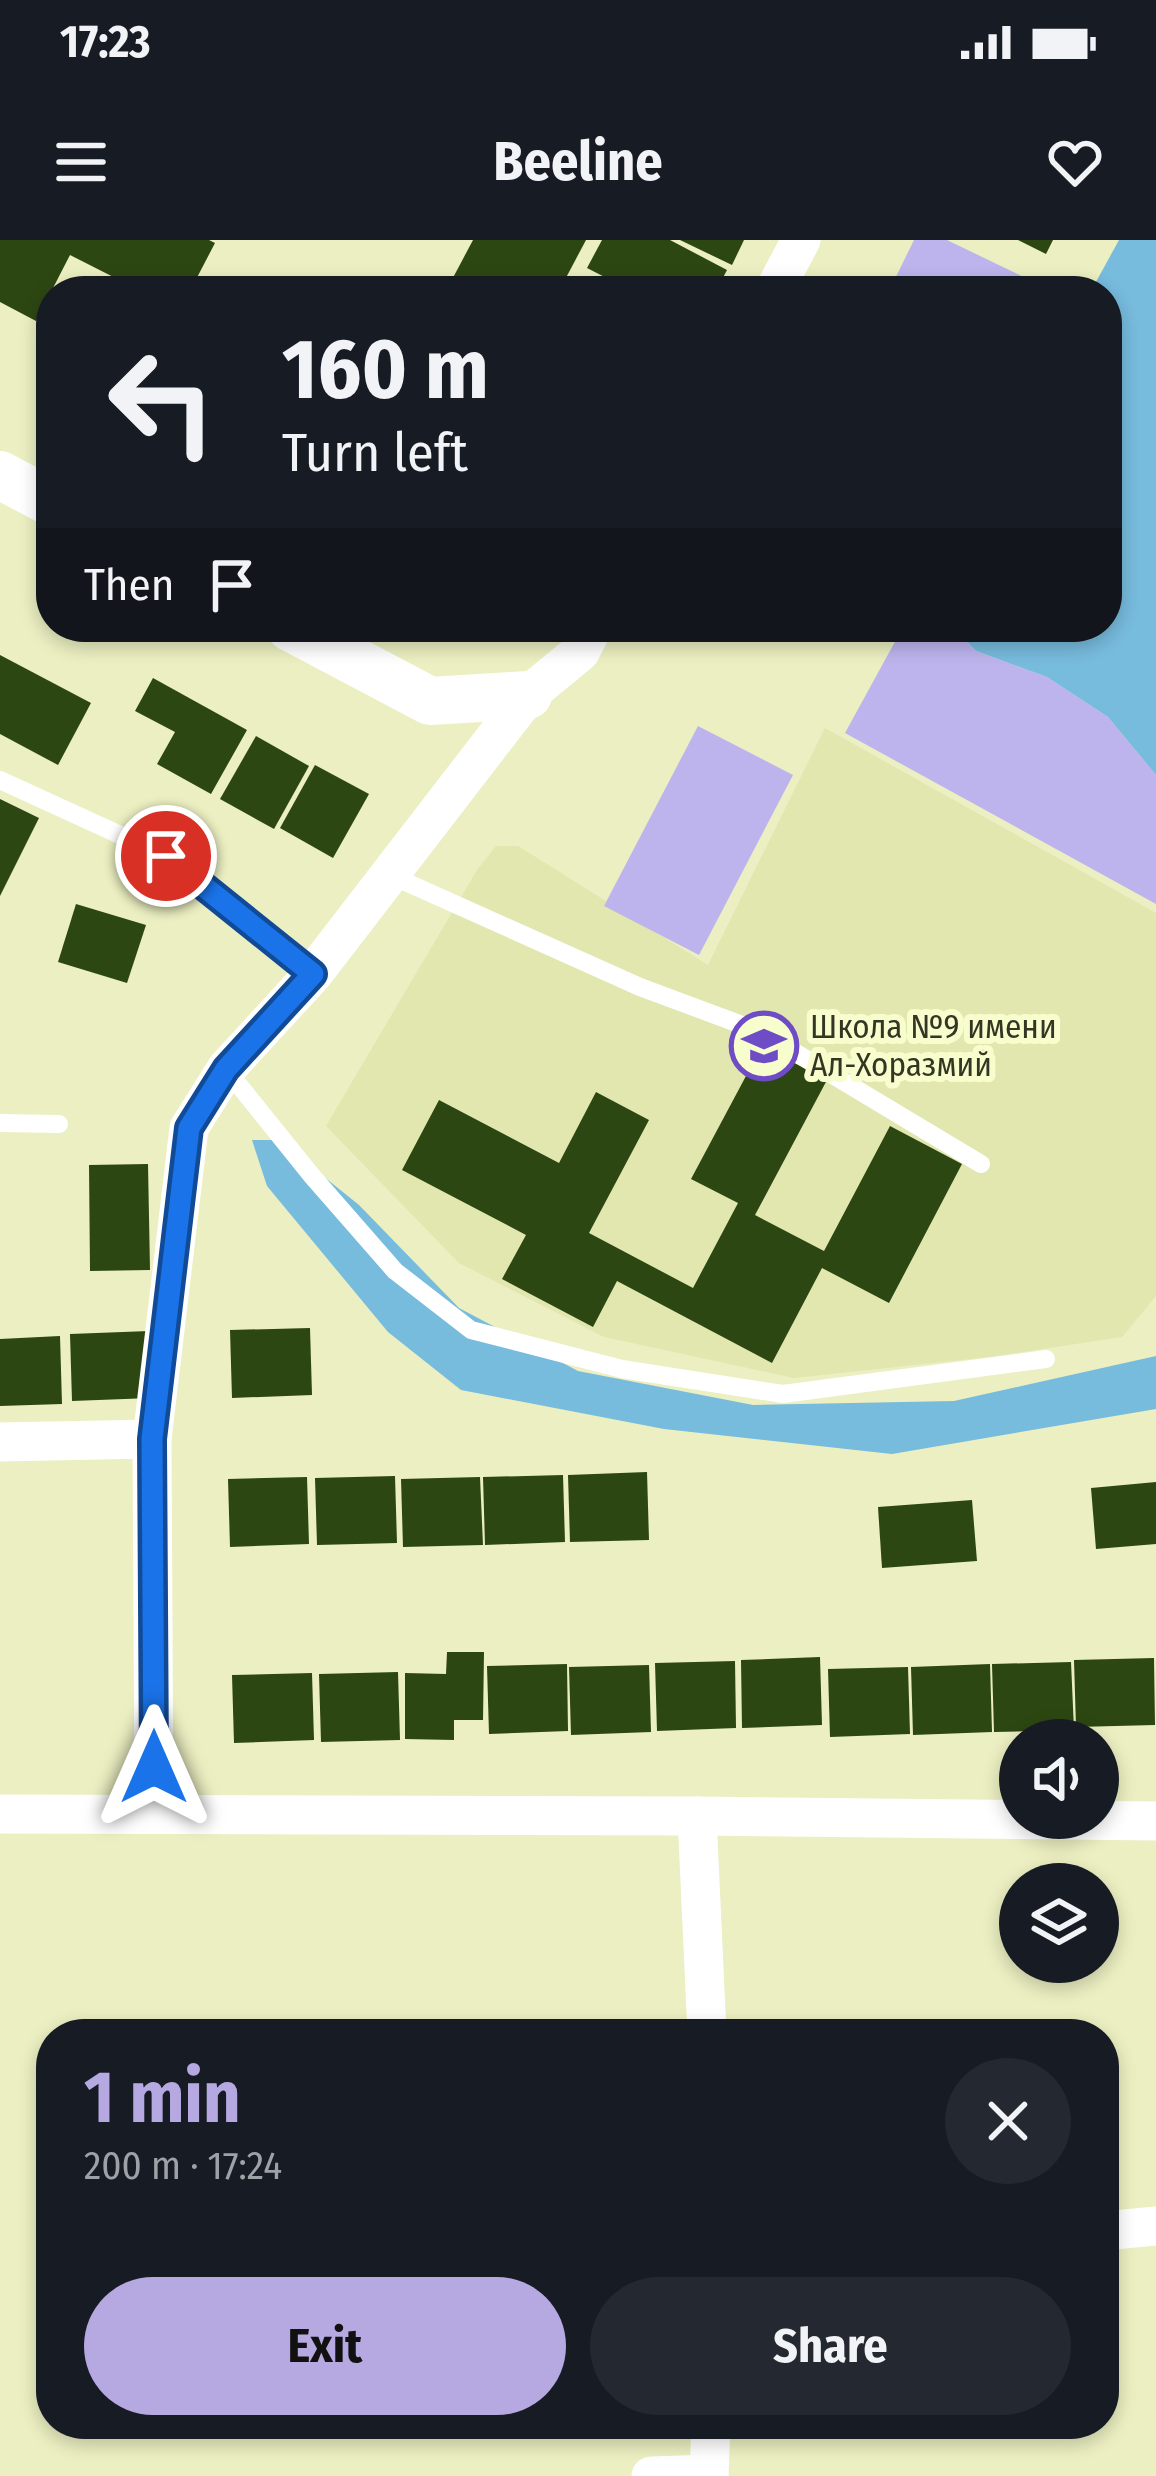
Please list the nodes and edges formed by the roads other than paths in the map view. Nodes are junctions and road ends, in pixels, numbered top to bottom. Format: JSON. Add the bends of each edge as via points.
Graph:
{"nodes":[{"id":1,"x":801,"y":240,"type":"edge"},
{"id":2,"x":781,"y":276,"type":"edge"},
{"id":3,"x":0,"y":475,"type":"edge"},
{"id":4,"x":36,"y":494,"type":"edge"},
{"id":5,"x":332,"y":642,"type":"edge"},
{"id":6,"x":585,"y":642,"type":"edge"},
{"id":7,"x":528,"y":695,"type":"junction"},
{"id":8,"x":0,"y":780,"type":"edge"},
{"id":9,"x":390,"y":874,"type":"junction"},
{"id":10,"x":313,"y":974,"type":"junction"},
{"id":11,"x":226,"y":1069,"type":"junction"},
{"id":12,"x":0,"y":1123,"type":"edge"},
{"id":13,"x":59,"y":1124,"type":"dead end"},
{"id":14,"x":981,"y":1164,"type":"dead end"},
{"id":15,"x":1046,"y":1359,"type":"dead end"},
{"id":16,"x":152,"y":1439,"type":"junction"},
{"id":17,"x":0,"y":1442,"type":"edge"},
{"id":18,"x":0,"y":1814,"type":"edge"},
{"id":19,"x":154,"y":1814,"type":"junction"},
{"id":20,"x":697,"y":1816,"type":"junction"},
{"id":21,"x":1156,"y":1821,"type":"edge"},
{"id":22,"x":705,"y":2019,"type":"edge"},
{"id":23,"x":1156,"y":2226,"type":"edge"},
{"id":24,"x":1119,"y":2230,"type":"edge"},
{"id":25,"x":710,"y":2439,"type":"edge"},
{"id":26,"x":709,"y":2475,"type":"edge"},
{"id":27,"x":651,"y":2476,"type":"edge"}],
"edges":[{"from":1,"to":2,"type":"street"},
{"from":3,"to":4,"type":"street"},
{"from":5,"to":7,"type":"street","via":[[430,700]]},
{"from":6,"to":7,"type":"street"},
{"from":7,"to":9,"type":"street"},
{"from":8,"to":10,"type":"lane","via":[[166,856]]},
{"from":9,"to":10,"type":"street"},
{"from":9,"to":14,"type":"lane","via":[[640,987],[761,1032]]},
{"from":10,"to":11,"type":"street"},
{"from":11,"to":15,"type":"lane","via":[[394,1271],[471,1330],[622,1369],[783,1394]]},
{"from":11,"to":16,"type":"street","via":[[189,1128]]},
{"from":12,"to":13,"type":"lane"},
{"from":16,"to":17,"type":"street"},
{"from":16,"to":19,"type":"street"},
{"from":18,"to":19,"type":"street"},
{"from":19,"to":20,"type":"street"},
{"from":20,"to":21,"type":"street"},
{"from":20,"to":22,"type":"street"},
{"from":23,"to":24,"type":"street"},
{"from":25,"to":26,"type":"street"},
{"from":26,"to":27,"type":"street"}]}
